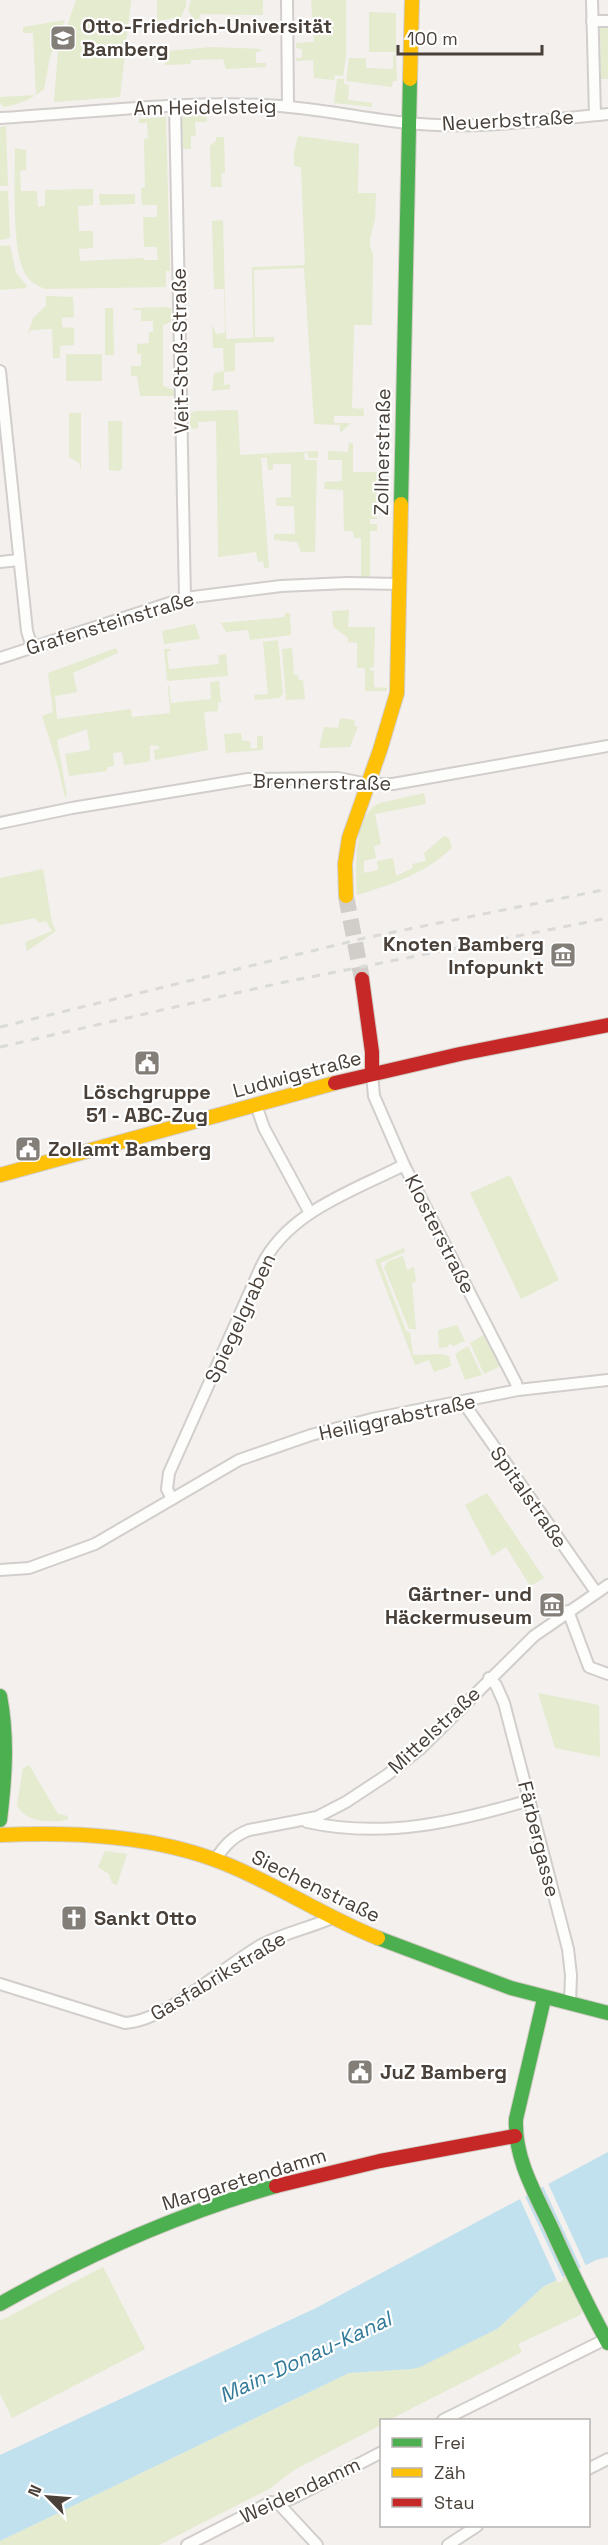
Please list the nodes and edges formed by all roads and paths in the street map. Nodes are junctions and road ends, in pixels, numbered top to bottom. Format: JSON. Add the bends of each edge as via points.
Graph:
{"nodes":[{"id":1,"x":287,"y":0,"type":"edge"},
{"id":2,"x":412,"y":0,"type":"edge"},
{"id":3,"x":592,"y":0,"type":"edge"},
{"id":4,"x":592,"y":21,"type":"junction"},
{"id":5,"x":608,"y":21,"type":"edge"},
{"id":6,"x":175,"y":105,"type":"junction"},
{"id":7,"x":288,"y":106,"type":"junction"},
{"id":8,"x":608,"y":114,"type":"edge"},
{"id":9,"x":594,"y":115,"type":"junction"},
{"id":10,"x":0,"y":118,"type":"edge"},
{"id":11,"x":409,"y":123,"type":"junction"},
{"id":12,"x":0,"y":371,"type":"edge"},
{"id":13,"x":4,"y":449,"type":"edge"},
{"id":14,"x":19,"y":560,"type":"junction"},
{"id":15,"x":0,"y":562,"type":"edge"},
{"id":16,"x":400,"y":584,"type":"junction"},
{"id":17,"x":185,"y":598,"type":"junction"},
{"id":18,"x":32,"y":647,"type":"junction"},
{"id":19,"x":0,"y":658,"type":"edge"},
{"id":20,"x":608,"y":746,"type":"edge"},
{"id":21,"x":368,"y":784,"type":"junction"},
{"id":22,"x":0,"y":823,"type":"edge"},
{"id":23,"x":346,"y":896,"type":"tunnel mouth"},
{"id":24,"x":362,"y":979,"type":"tunnel mouth"},
{"id":25,"x":608,"y":1025,"type":"edge"},
{"id":26,"x":372,"y":1074,"type":"junction"},
{"id":27,"x":256,"y":1106,"type":"junction"},
{"id":28,"x":404,"y":1165,"type":"junction"},
{"id":29,"x":0,"y":1175,"type":"edge"},
{"id":30,"x":310,"y":1213,"type":"junction"},
{"id":31,"x":608,"y":1380,"type":"edge"},
{"id":32,"x":518,"y":1390,"type":"junction"},
{"id":33,"x":463,"y":1402,"type":"junction"},
{"id":34,"x":172,"y":1499,"type":"junction"},
{"id":35,"x":0,"y":1570,"type":"edge"},
{"id":36,"x":608,"y":1585,"type":"edge"},
{"id":37,"x":596,"y":1592,"type":"junction"},
{"id":38,"x":568,"y":1611,"type":"junction"},
{"id":39,"x":608,"y":1674,"type":"edge"},
{"id":40,"x":489,"y":1678,"type":"junction"},
{"id":41,"x":0,"y":1696,"type":"edge"},
{"id":42,"x":530,"y":1800,"type":"junction"},
{"id":43,"x":0,"y":1820,"type":"edge"},
{"id":44,"x":304,"y":1821,"type":"junction"},
{"id":45,"x":0,"y":1835,"type":"edge"},
{"id":46,"x":215,"y":1860,"type":"junction"},
{"id":47,"x":332,"y":1918,"type":"junction"},
{"id":48,"x":0,"y":1984,"type":"edge"},
{"id":49,"x":544,"y":1999,"type":"junction"},
{"id":50,"x":570,"y":2004,"type":"junction"},
{"id":51,"x":608,"y":2013,"type":"edge"},
{"id":52,"x":515,"y":2136,"type":"junction"},
{"id":53,"x":0,"y":2304,"type":"edge"},
{"id":54,"x":607,"y":2341,"type":"edge"},
{"id":55,"x":446,"y":2419,"type":"edge"},
{"id":56,"x":380,"y":2453,"type":"edge"},
{"id":57,"x":608,"y":2459,"type":"edge"},
{"id":58,"x":590,"y":2468,"type":"edge"},
{"id":59,"x":279,"y":2504,"type":"junction"},
{"id":60,"x":475,"y":2527,"type":"edge"},
{"id":61,"x":187,"y":2545,"type":"edge"},
{"id":62,"x":317,"y":2545,"type":"edge"},
{"id":63,"x":448,"y":2545,"type":"edge"}],
"edges":[{"from":1,"to":7,"type":"street"},
{"from":2,"to":11,"type":"street","name":"Zollnerstraße"},
{"from":3,"to":4,"type":"street"},
{"from":4,"to":5,"type":"street"},
{"from":4,"to":9,"type":"street"},
{"from":6,"to":7,"type":"street","name":"Am Heidelsteig"},
{"from":6,"to":10,"type":"street","name":"Am Heidelsteig"},
{"from":6,"to":17,"type":"street","name":"Veit-Stoß-Straße"},
{"from":7,"to":11,"type":"street","name":"Am Heidelsteig"},
{"from":8,"to":9,"type":"street","name":"Neuerbstraße"},
{"from":9,"to":11,"type":"street","name":"Neuerbstraße","via":[[488,125]]},
{"from":11,"to":16,"type":"street","name":"Zollnerstraße"},
{"from":12,"to":13,"type":"street"},
{"from":13,"to":14,"type":"street"},
{"from":14,"to":15,"type":"street"},
{"from":14,"to":18,"type":"street"},
{"from":16,"to":17,"type":"street","name":"Grafensteinstraße","via":[[289,586]]},
{"from":16,"to":21,"type":"street","name":"Zollnerstraße","via":[[397,693]]},
{"from":17,"to":18,"type":"street","name":"Grafensteinstraße"},
{"from":18,"to":19,"type":"street","name":"Grafensteinstraße"},
{"from":20,"to":21,"type":"street","name":"Brennerstraße","via":[[435,778]]},
{"from":21,"to":22,"type":"street","name":"Brennerstraße","via":[[338,778],[248,779]]},
{"from":21,"to":23,"type":"street","name":"Zollnerstraße","via":[[346,845]]},
{"from":24,"to":26,"type":"street"},
{"from":25,"to":26,"type":"street","name":"Ludwigstraße"},
{"from":26,"to":27,"type":"street","name":"Ludwigstraße"},
{"from":26,"to":28,"type":"street","name":"Klosterstraße","via":[[374,1096]]},
{"from":27,"to":29,"type":"street","name":"Ludwigstraße"},
{"from":27,"to":30,"type":"street"},
{"from":28,"to":30,"type":"street","name":"Spiegelgraben"},
{"from":28,"to":32,"type":"street","name":"Klosterstraße"},
{"from":30,"to":34,"type":"street","name":"Spiegelgraben","via":[[286,1233],[265,1259],[169,1473],[167,1489]]},
{"from":31,"to":32,"type":"street","name":"Heiliggrabstraße"},
{"from":32,"to":33,"type":"street","name":"Heiliggrabstraße"},
{"from":33,"to":34,"type":"street","name":"Heiliggrabstraße","via":[[311,1435],[239,1461]]},
{"from":33,"to":37,"type":"street","name":"Spitalstraße"},
{"from":34,"to":35,"type":"street","name":"Heiliggrabstraße","via":[[95,1544],[29,1568]]},
{"from":36,"to":37,"type":"street","name":"Mittelstraße"},
{"from":37,"to":38,"type":"street","name":"Mittelstraße"},
{"from":38,"to":39,"type":"street","via":[[589,1667]]},
{"from":38,"to":40,"type":"street","name":"Mittelstraße"},
{"from":40,"to":42,"type":"street","name":"Färbergasse","via":[[504,1703]]},
{"from":40,"to":44,"type":"street","name":"Mittelstraße","via":[[408,1759],[346,1802]]},
{"from":41,"to":43,"type":"street","via":[[8,1749]]},
{"from":42,"to":44,"type":"street","via":[[450,1822],[403,1828],[345,1829]]},
{"from":42,"to":50,"type":"street","name":"Färbergasse","via":[[568,1949]]},
{"from":44,"to":46,"type":"street","name":"Mittelstraße","via":[[239,1833]]},
{"from":45,"to":46,"type":"street","name":"Siechenstraße","via":[[110,1836]]},
{"from":46,"to":47,"type":"street","name":"Siechenstraße"},
{"from":47,"to":48,"type":"street","name":"Gasfabrikstraße","via":[[262,1945],[196,1989],[135,2022],[125,2023]]},
{"from":47,"to":49,"type":"street","name":"Siechenstraße"},
{"from":49,"to":50,"type":"street","name":"Siechenstraße"},
{"from":49,"to":52,"type":"street"},
{"from":50,"to":51,"type":"street","name":"Siechenstraße"},
{"from":52,"to":53,"type":"street","name":"Margaretendamm","via":[[370,2163],[195,2211],[72,2263]]},
{"from":52,"to":54,"type":"street","via":[[522,2164]]},
{"from":54,"to":55,"type":"street"},
{"from":56,"to":59,"type":"street","name":"Weidendamm"},
{"from":57,"to":58,"type":"street"},
{"from":59,"to":61,"type":"street","name":"Weidendamm","via":[[271,2502]]},
{"from":59,"to":62,"type":"street"},
{"from":60,"to":63,"type":"street"}]}
